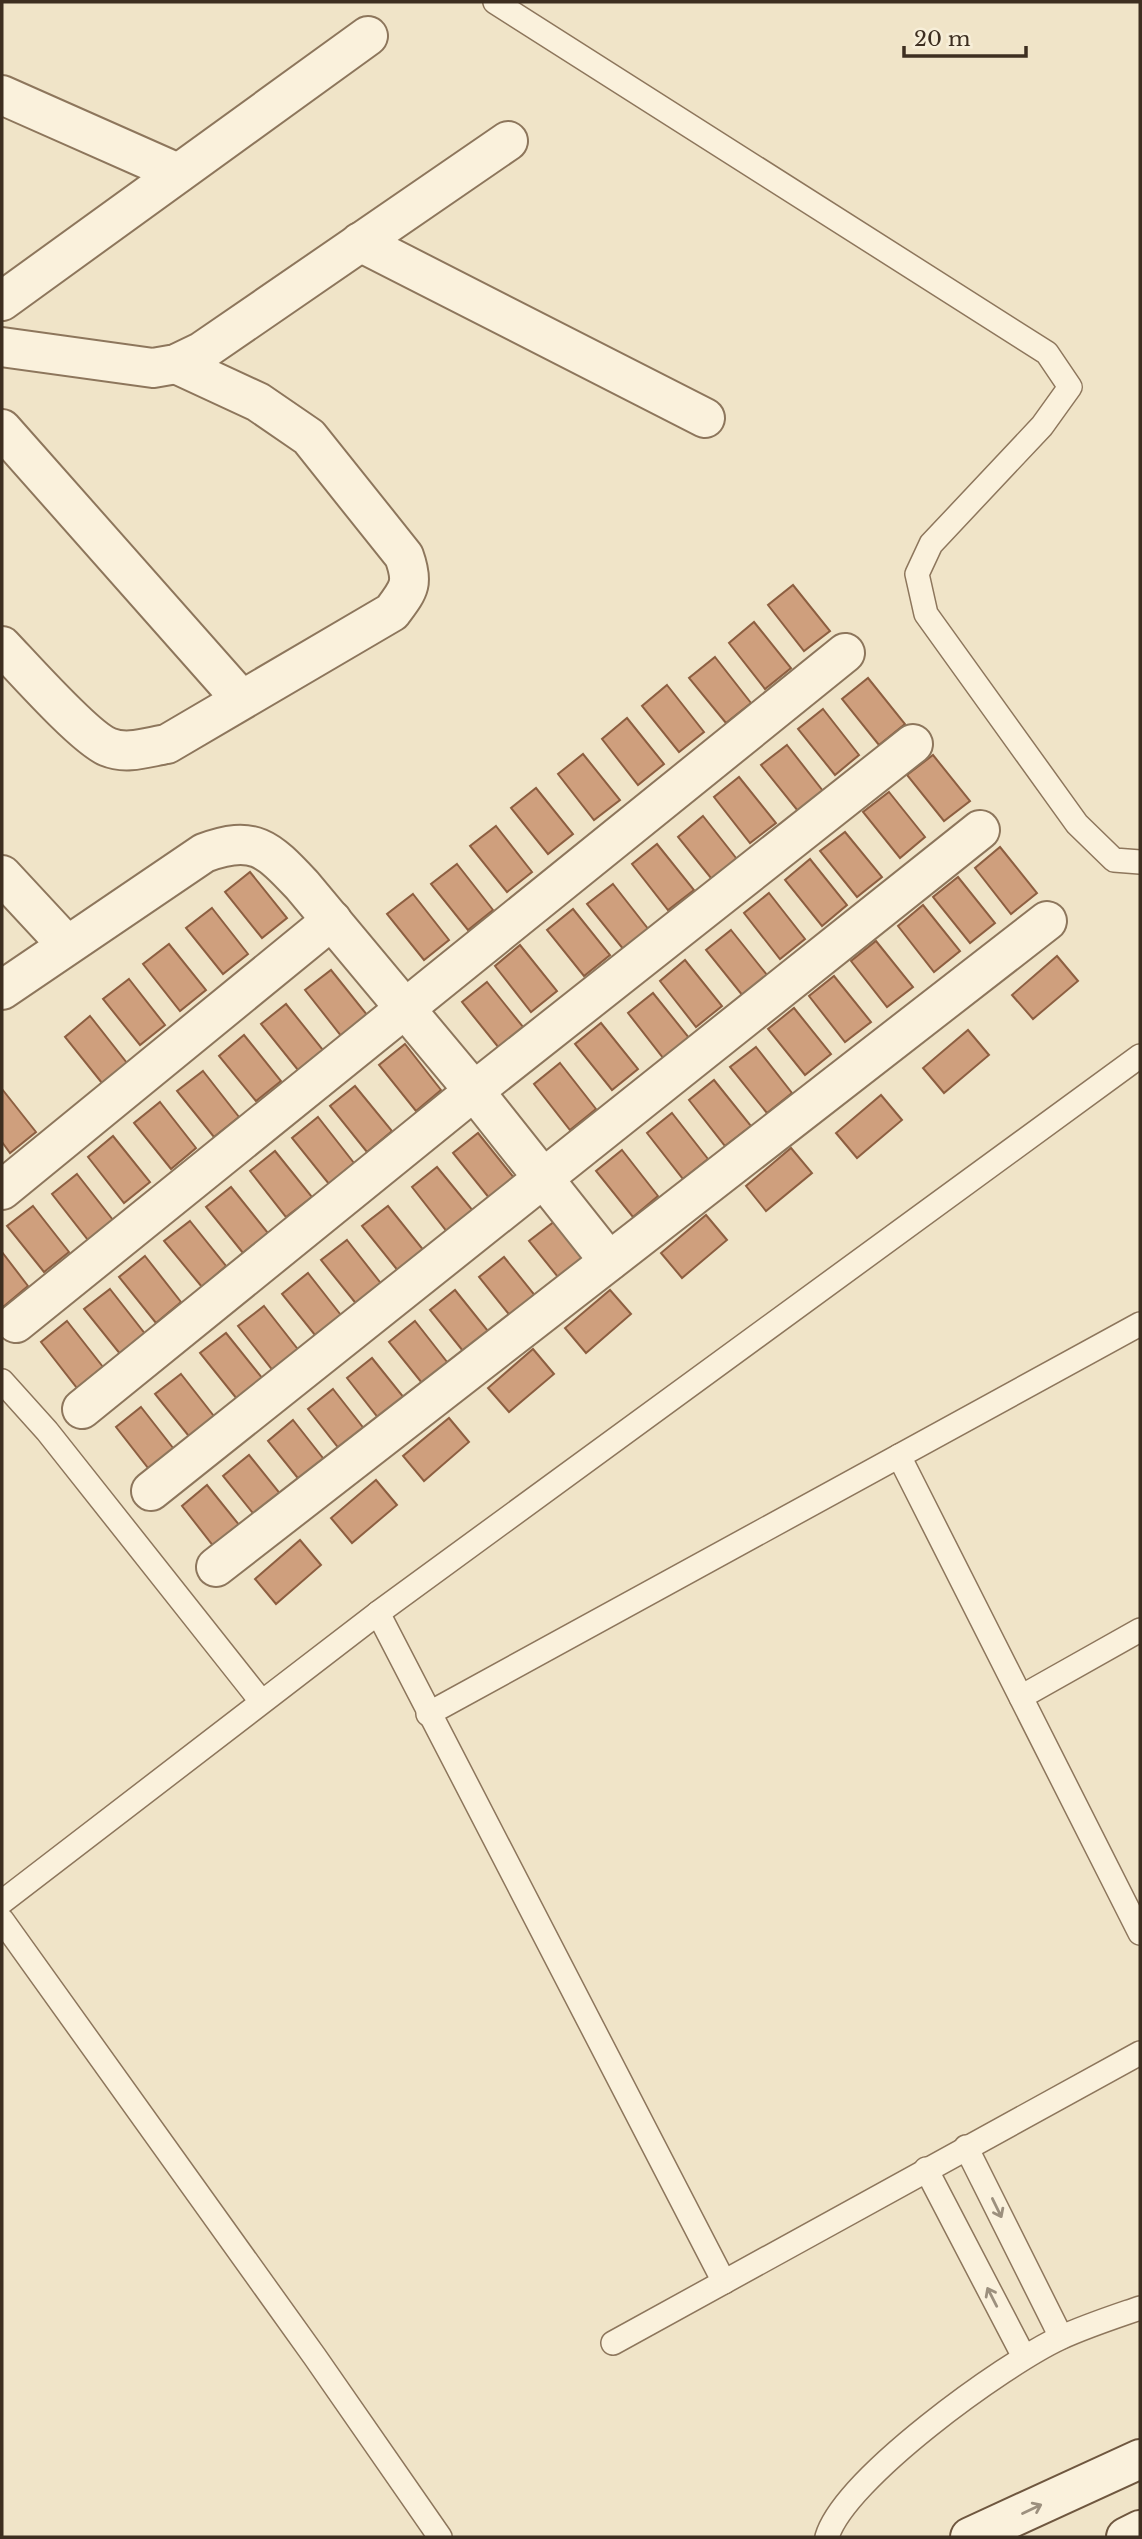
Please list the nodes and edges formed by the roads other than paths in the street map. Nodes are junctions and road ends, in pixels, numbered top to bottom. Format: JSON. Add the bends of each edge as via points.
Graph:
{"nodes":[{"id":1,"x":495,"y":2,"type":"edge"},
{"id":2,"x":368,"y":36,"type":"dead end"},
{"id":3,"x":2,"y":95,"type":"edge"},
{"id":4,"x":508,"y":141,"type":"dead end"},
{"id":5,"x":177,"y":173,"type":"junction"},
{"id":6,"x":360,"y":243,"type":"junction"},
{"id":7,"x":2,"y":301,"type":"edge"},
{"id":8,"x":2,"y":347,"type":"edge"},
{"id":9,"x":176,"y":364,"type":"junction"},
{"id":10,"x":705,"y":418,"type":"dead end"},
{"id":11,"x":2,"y":429,"type":"edge"},
{"id":12,"x":2,"y":646,"type":"edge"},
{"id":13,"x":845,"y":653,"type":"dead end"},
{"id":14,"x":242,"y":699,"type":"junction"},
{"id":15,"x":913,"y":744,"type":"dead end"},
{"id":16,"x":980,"y":830,"type":"dead end"},
{"id":17,"x":1140,"y":862,"type":"edge"},
{"id":18,"x":2,"y":875,"type":"edge"},
{"id":19,"x":332,"y":920,"type":"junction"},
{"id":20,"x":1047,"y":921,"type":"dead end"},
{"id":21,"x":67,"y":945,"type":"junction"},
{"id":22,"x":2,"y":990,"type":"edge"},
{"id":23,"x":404,"y":1006,"type":"junction"},
{"id":24,"x":1140,"y":1056,"type":"edge"},
{"id":25,"x":474,"y":1091,"type":"junction"},
{"id":26,"x":542,"y":1176,"type":"junction"},
{"id":27,"x":2,"y":1190,"type":"edge"},
{"id":28,"x":609,"y":1261,"type":"junction"},
{"id":29,"x":16,"y":1323,"type":"dead end"},
{"id":30,"x":1140,"y":1324,"type":"edge"},
{"id":31,"x":2,"y":1381,"type":"edge"},
{"id":32,"x":82,"y":1409,"type":"dead end"},
{"id":33,"x":899,"y":1456,"type":"junction"},
{"id":34,"x":151,"y":1491,"type":"dead end"},
{"id":35,"x":216,"y":1567,"type":"dead end"},
{"id":36,"x":378,"y":1613,"type":"junction"},
{"id":37,"x":1140,"y":1630,"type":"edge"},
{"id":38,"x":1021,"y":1697,"type":"junction"},
{"id":39,"x":261,"y":1701,"type":"junction"},
{"id":40,"x":428,"y":1714,"type":"junction"},
{"id":41,"x":2,"y":1902,"type":"edge"},
{"id":42,"x":2,"y":1920,"type":"edge"},
{"id":43,"x":1140,"y":1934,"type":"edge"},
{"id":44,"x":1140,"y":2053,"type":"edge"},
{"id":45,"x":966,"y":2147,"type":"junction"},
{"id":46,"x":926,"y":2169,"type":"junction"},
{"id":47,"x":724,"y":2282,"type":"junction"},
{"id":48,"x":1140,"y":2308,"type":"edge"},
{"id":49,"x":1061,"y":2337,"type":"junction"},
{"id":50,"x":613,"y":2343,"type":"dead end"},
{"id":51,"x":1024,"y":2357,"type":"junction"},
{"id":52,"x":1140,"y":2459,"type":"edge"},
{"id":53,"x":1140,"y":2530,"type":"edge"},
{"id":54,"x":440,"y":2537,"type":"edge"},
{"id":55,"x":827,"y":2537,"type":"edge"},
{"id":56,"x":970,"y":2537,"type":"edge"},
{"id":57,"x":1126,"y":2537,"type":"edge"}],
"edges":[{"from":1,"to":17,"type":"lane","via":[[1047,353],[1070,387],[1042,426],[931,544],[917,574],[926,614],[1077,824],[1114,860]]},
{"from":2,"to":5,"type":"street"},
{"from":3,"to":5,"type":"street"},
{"from":4,"to":6,"type":"street"},
{"from":5,"to":7,"type":"street"},
{"from":6,"to":9,"type":"street","via":[[201,352]]},
{"from":6,"to":10,"type":"street"},
{"from":8,"to":9,"type":"street","via":[[153,368]]},
{"from":9,"to":14,"type":"street","via":[[258,402],[309,438],[404,556],[411,575],[407,592],[392,612]]},
{"from":11,"to":14,"type":"street"},
{"from":12,"to":14,"type":"street","via":[[107,747],[130,751],[167,744]]},
{"from":13,"to":23,"type":"street"},
{"from":15,"to":25,"type":"street"},
{"from":16,"to":26,"type":"street"},
{"from":18,"to":21,"type":"street"},
{"from":19,"to":21,"type":"street","via":[[276,857],[250,843],[228,844],[204,853]]},
{"from":19,"to":23,"type":"street"},
{"from":19,"to":27,"type":"street"},
{"from":20,"to":28,"type":"street"},
{"from":21,"to":22,"type":"street"},
{"from":23,"to":25,"type":"street"},
{"from":23,"to":29,"type":"street"},
{"from":24,"to":36,"type":"lane"},
{"from":25,"to":26,"type":"street"},
{"from":25,"to":32,"type":"street"},
{"from":26,"to":28,"type":"street"},
{"from":26,"to":34,"type":"street"},
{"from":28,"to":35,"type":"street"},
{"from":30,"to":33,"type":"lane"},
{"from":31,"to":39,"type":"lane","via":[[47,1431]]},
{"from":33,"to":38,"type":"lane"},
{"from":33,"to":40,"type":"lane"},
{"from":36,"to":39,"type":"lane"},
{"from":36,"to":40,"type":"lane"},
{"from":37,"to":38,"type":"lane"},
{"from":38,"to":43,"type":"lane"},
{"from":39,"to":41,"type":"lane"},
{"from":40,"to":47,"type":"lane"},
{"from":42,"to":54,"type":"lane"},
{"from":44,"to":45,"type":"lane"},
{"from":45,"to":46,"type":"lane"},
{"from":45,"to":49,"type":"lane","one_way":true},
{"from":46,"to":47,"type":"lane"},
{"from":51,"to":46,"type":"lane","one_way":true},
{"from":47,"to":50,"type":"lane"},
{"from":48,"to":49,"type":"lane"},
{"from":49,"to":51,"type":"lane"},
{"from":51,"to":55,"type":"lane","via":[[891,2455]]},
{"from":56,"to":52,"type":"street","one_way":true},
{"from":53,"to":57,"type":"street"}]}
